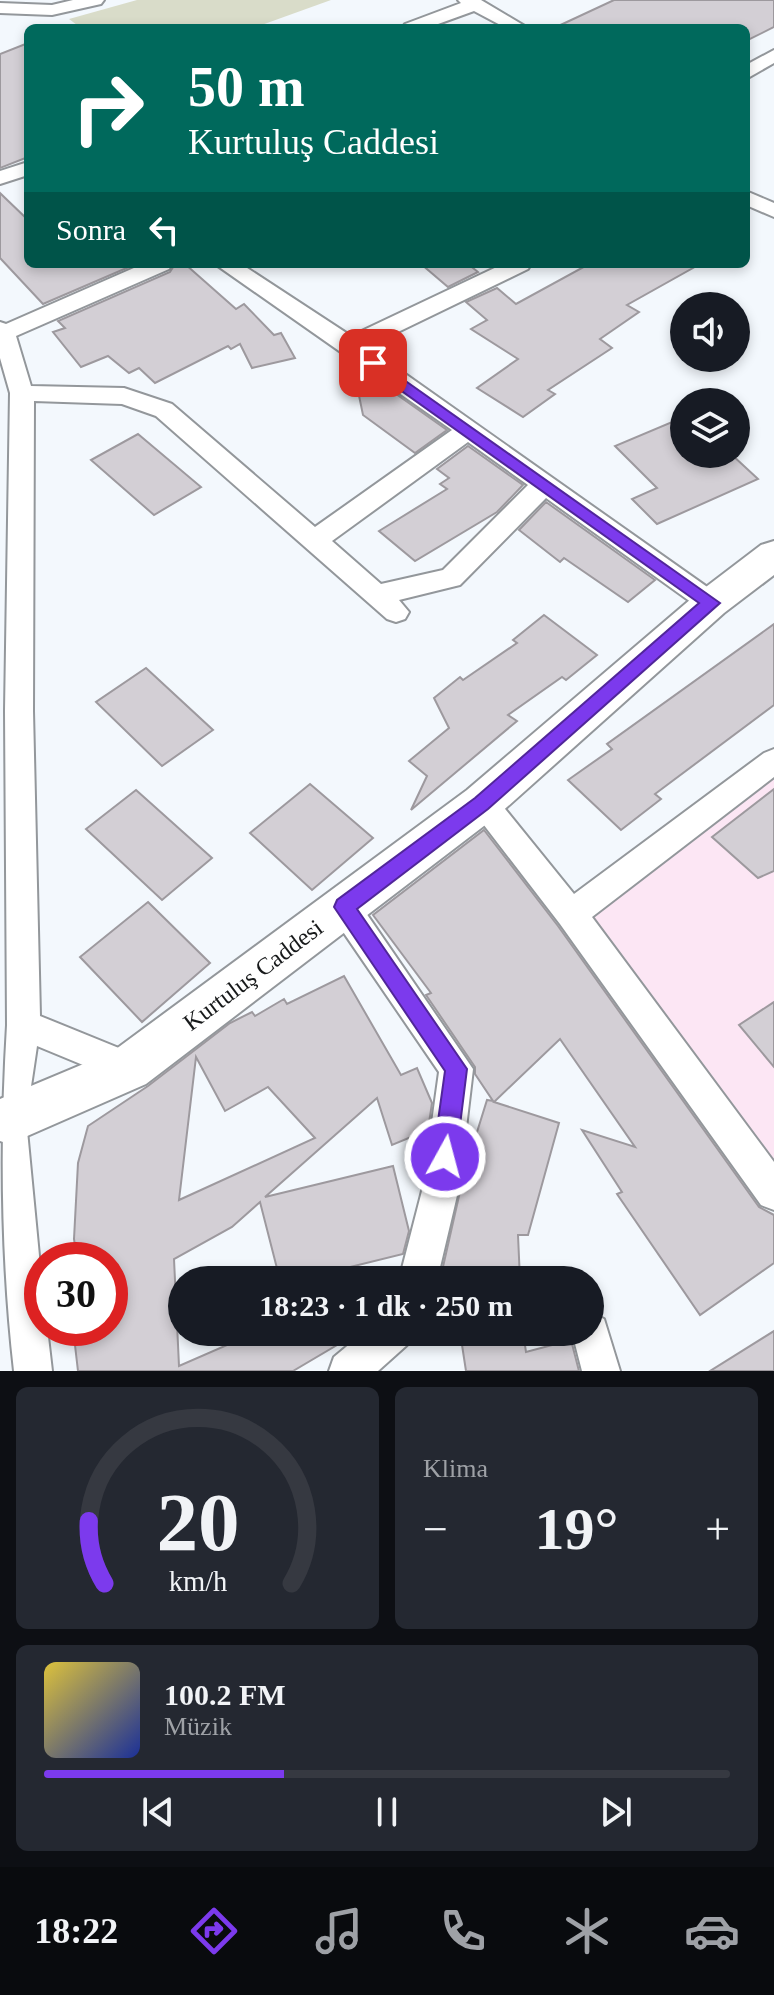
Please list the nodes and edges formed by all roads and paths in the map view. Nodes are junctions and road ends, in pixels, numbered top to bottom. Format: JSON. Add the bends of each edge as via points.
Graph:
{"nodes":[{"id":1,"x":95,"y":0,"type":"edge"},
{"id":2,"x":471,"y":2,"type":"edge"},
{"id":3,"x":53,"y":5,"type":"edge"},
{"id":4,"x":0,"y":8,"type":"edge"},
{"id":5,"x":0,"y":21,"type":"edge"},
{"id":6,"x":420,"y":24,"type":"edge"},
{"id":7,"x":512,"y":24,"type":"edge"},
{"id":8,"x":774,"y":55,"type":"edge"},
{"id":9,"x":750,"y":70,"type":"edge"},
{"id":10,"x":24,"y":169,"type":"edge"},
{"id":11,"x":0,"y":178,"type":"edge"},
{"id":12,"x":750,"y":199,"type":"edge"},
{"id":13,"x":774,"y":211,"type":"edge"},
{"id":14,"x":152,"y":268,"type":"edge"},
{"id":15,"x":232,"y":268,"type":"edge"},
{"id":16,"x":512,"y":268,"type":"edge"},
{"id":17,"x":2,"y":331,"type":"edge"},
{"id":18,"x":350,"y":346,"type":"junction"},
{"id":19,"x":22,"y":393,"type":"junction"},
{"id":20,"x":467,"y":431,"type":"junction"},
{"id":21,"x":11,"y":454,"type":"edge"},
{"id":22,"x":544,"y":485,"type":"junction"},
{"id":23,"x":314,"y":541,"type":"junction"},
{"id":24,"x":774,"y":555,"type":"edge"},
{"id":25,"x":376,"y":595,"type":"junction"},
{"id":26,"x":711,"y":603,"type":"junction"},
{"id":27,"x":396,"y":612,"type":"dead end"},
{"id":28,"x":10,"y":714,"type":"edge"},
{"id":29,"x":774,"y":761,"type":"edge"},
{"id":30,"x":482,"y":803,"type":"junction"},
{"id":31,"x":344,"y":907,"type":"junction"},
{"id":32,"x":571,"y":914,"type":"junction"},
{"id":33,"x":24,"y":1025,"type":"junction"},
{"id":34,"x":129,"y":1068,"type":"junction"},
{"id":35,"x":5,"y":1122,"type":"edge"},
{"id":36,"x":774,"y":1192,"type":"edge"},
{"id":37,"x":421,"y":1266,"type":"edge"},
{"id":38,"x":377,"y":1346,"type":"edge"},
{"id":39,"x":595,"y":1346,"type":"edge"},
{"id":40,"x":33,"y":1371,"type":"edge"},
{"id":41,"x":348,"y":1371,"type":"edge"},
{"id":42,"x":601,"y":1371,"type":"edge"}],
"edges":[{"from":1,"to":3,"type":"street"},
{"from":2,"to":6,"type":"street"},
{"from":2,"to":7,"type":"street"},
{"from":3,"to":4,"type":"street"},
{"from":3,"to":5,"type":"street"},
{"from":8,"to":9,"type":"street"},
{"from":10,"to":11,"type":"street"},
{"from":12,"to":13,"type":"street"},
{"from":14,"to":17,"type":"street"},
{"from":15,"to":18,"type":"street"},
{"from":16,"to":18,"type":"street"},
{"from":17,"to":19,"type":"street"},
{"from":18,"to":20,"type":"street"},
{"from":19,"to":21,"type":"street"},
{"from":19,"to":23,"type":"street","via":[[98,394],[164,410]]},
{"from":20,"to":22,"type":"street"},
{"from":20,"to":23,"type":"street"},
{"from":21,"to":28,"type":"street"},
{"from":22,"to":25,"type":"street","via":[[451,578]]},
{"from":22,"to":26,"type":"street"},
{"from":23,"to":25,"type":"street"},
{"from":24,"to":26,"type":"street","name":"Kurtuluş Caddesi"},
{"from":25,"to":27,"type":"street"},
{"from":26,"to":30,"type":"street","name":"Kurtuluş Caddesi"},
{"from":28,"to":33,"type":"street"},
{"from":29,"to":32,"type":"street"},
{"from":30,"to":31,"type":"street","name":"Kurtuluş Caddesi"},
{"from":30,"to":32,"type":"street"},
{"from":31,"to":34,"type":"street","name":"Kurtuluş Caddesi"},
{"from":31,"to":37,"type":"street","via":[[456,1069],[441,1187]]},
{"from":32,"to":36,"type":"street"},
{"from":33,"to":34,"type":"street"},
{"from":33,"to":35,"type":"street"},
{"from":34,"to":35,"type":"street","name":"Kurtuluş Caddesi"},
{"from":35,"to":40,"type":"street"},
{"from":38,"to":41,"type":"street"},
{"from":39,"to":42,"type":"street"}]}
